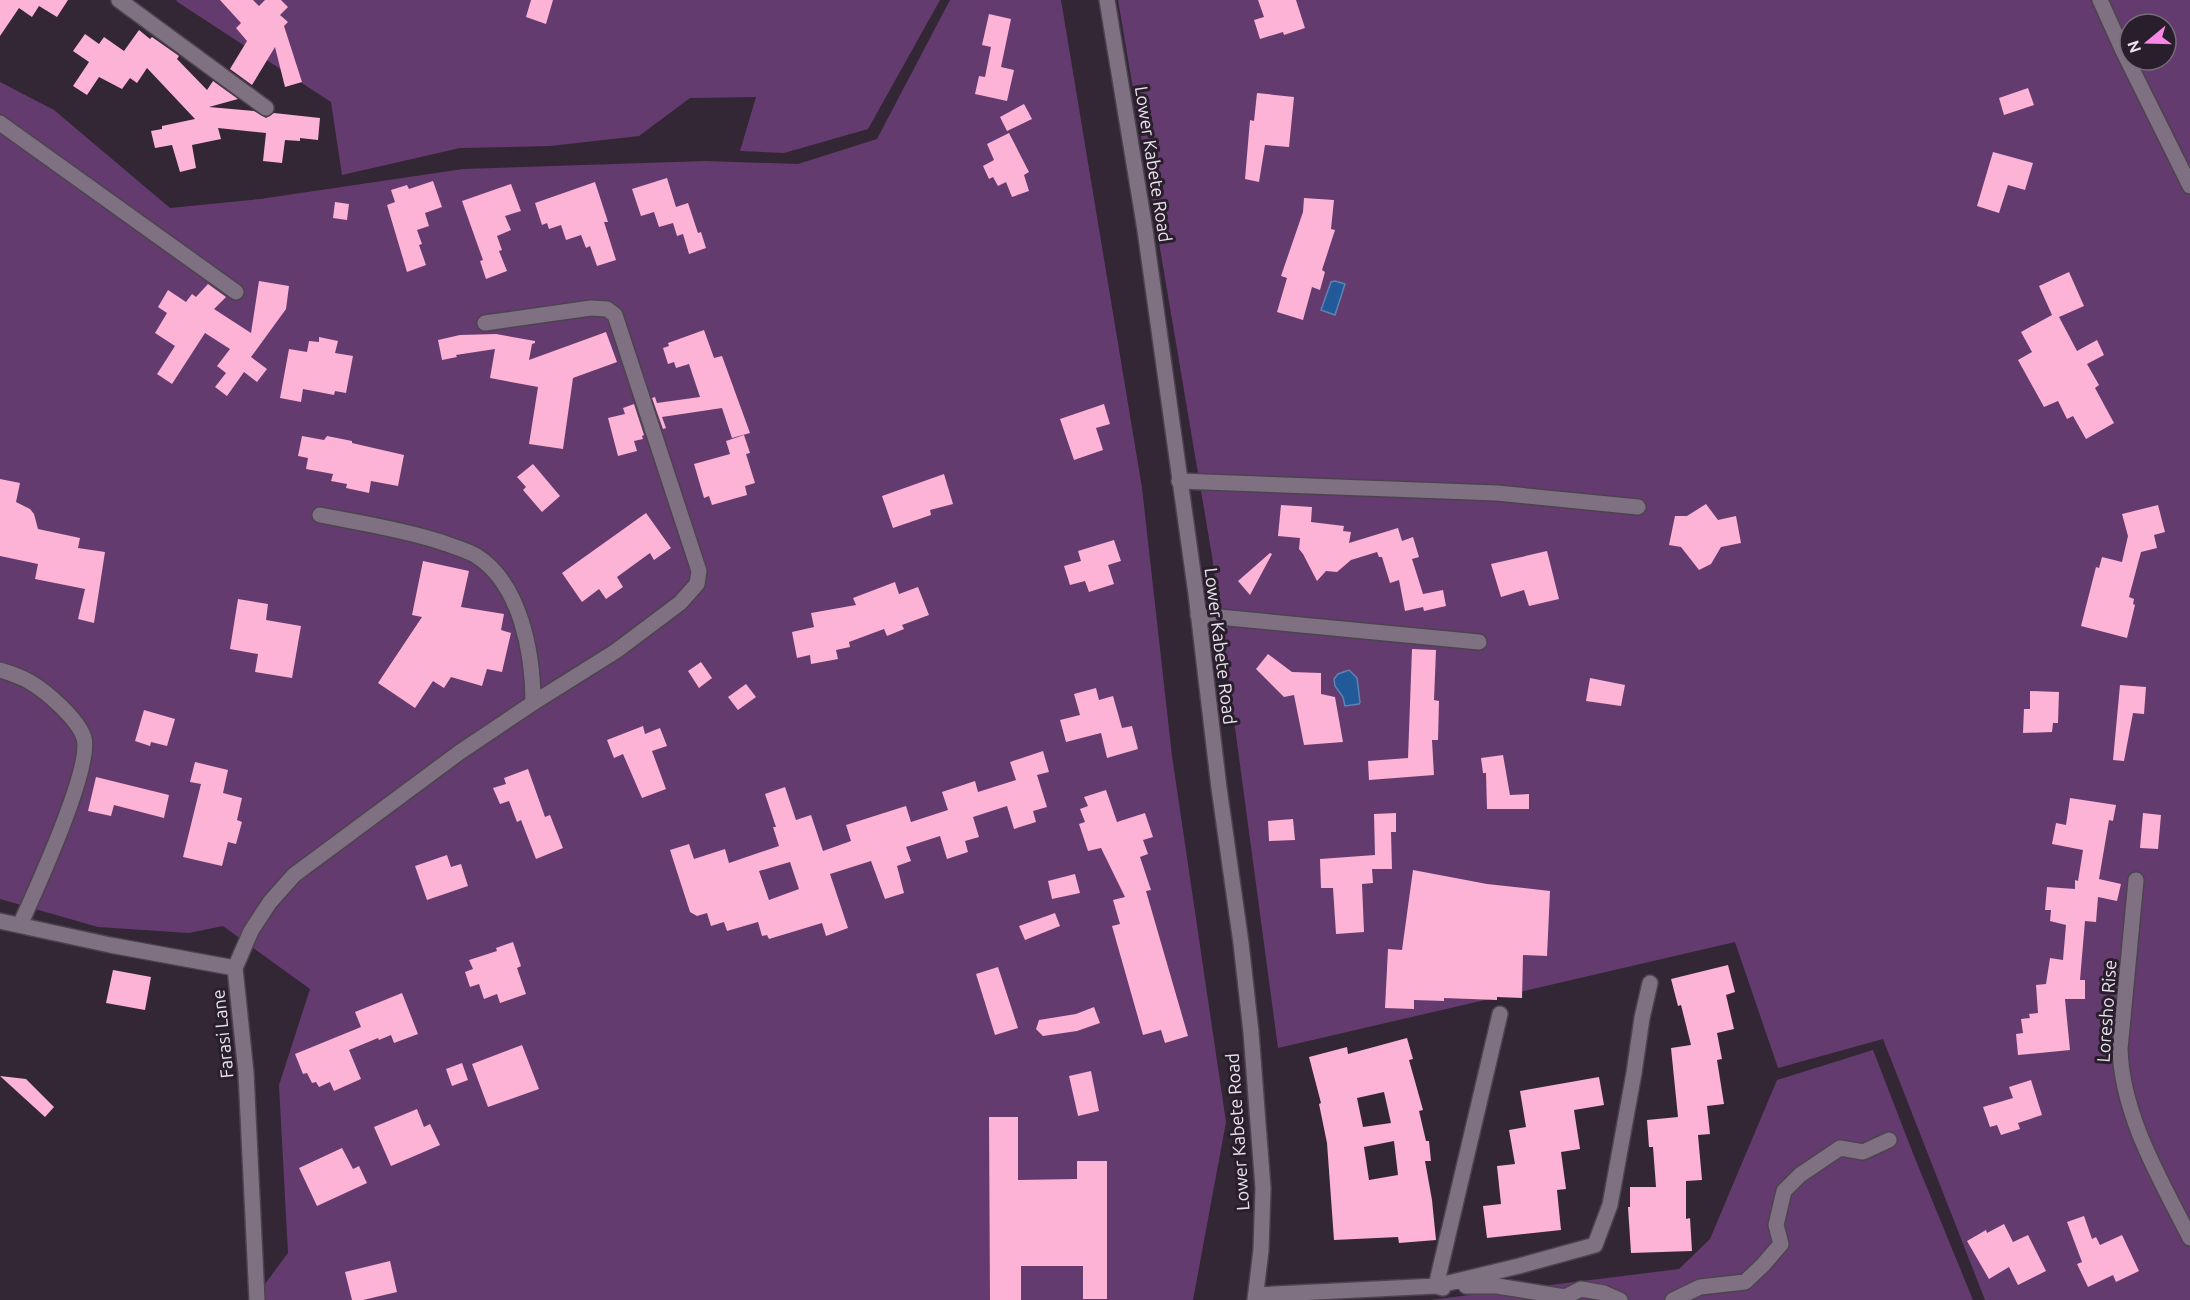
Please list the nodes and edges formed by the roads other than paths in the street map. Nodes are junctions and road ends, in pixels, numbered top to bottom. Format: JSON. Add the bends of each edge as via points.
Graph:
{"nodes":[{"id":1,"x":119,"y":0,"type":"edge"},
{"id":2,"x":1107,"y":0,"type":"edge"},
{"id":3,"x":2100,"y":0,"type":"edge"},
{"id":4,"x":266,"y":108,"type":"dead end"},
{"id":5,"x":0,"y":123,"type":"edge"},
{"id":6,"x":2190,"y":186,"type":"edge"},
{"id":7,"x":236,"y":292,"type":"dead end"},
{"id":8,"x":485,"y":323,"type":"dead end"},
{"id":9,"x":1179,"y":481,"type":"junction"},
{"id":10,"x":1638,"y":507,"type":"dead end"},
{"id":11,"x":320,"y":515,"type":"dead end"},
{"id":12,"x":1198,"y":615,"type":"junction"},
{"id":13,"x":1479,"y":642,"type":"dead end"},
{"id":14,"x":0,"y":670,"type":"edge"},
{"id":15,"x":533,"y":703,"type":"junction"},
{"id":16,"x":2136,"y":880,"type":"dead end"},
{"id":17,"x":0,"y":921,"type":"edge"},
{"id":18,"x":20,"y":925,"type":"junction"},
{"id":19,"x":235,"y":968,"type":"junction"},
{"id":20,"x":1650,"y":983,"type":"dead end"},
{"id":21,"x":1500,"y":1014,"type":"dead end"},
{"id":22,"x":1889,"y":1140,"type":"dead end"},
{"id":23,"x":2190,"y":1238,"type":"edge"},
{"id":24,"x":1436,"y":1286,"type":"junction"},
{"id":25,"x":1256,"y":1298,"type":"edge"},
{"id":26,"x":257,"y":1300,"type":"edge"},
{"id":27,"x":1620,"y":1300,"type":"edge"},
{"id":28,"x":1673,"y":1300,"type":"edge"}],
"edges":[{"from":1,"to":4,"type":"street"},
{"from":2,"to":9,"type":"street","name":"Lower Kabete Road","via":[[1145,230]]},
{"from":3,"to":6,"type":"street"},
{"from":5,"to":7,"type":"street"},
{"from":8,"to":15,"type":"street","via":[[591,308],[606,309],[615,315],[699,571],[697,584],[680,603],[616,651]]},
{"from":9,"to":10,"type":"street","via":[[1497,493]]},
{"from":9,"to":12,"type":"street","name":"Lower Kabete Road"},
{"from":11,"to":15,"type":"street","via":[[434,540],[466,550],[488,565],[522,625],[532,670]]},
{"from":12,"to":13,"type":"street"},
{"from":12,"to":25,"type":"street","name":"Lower Kabete Road","via":[[1251,1032],[1263,1188]]},
{"from":14,"to":18,"type":"street","via":[[30,682],[52,698],[79,728],[85,749],[75,790]]},
{"from":15,"to":19,"type":"street","via":[[294,875],[250,931]]},
{"from":16,"to":23,"type":"street","name":"Loresho Rise","via":[[2120,1067],[2139,1130]]},
{"from":17,"to":18,"type":"street","name":"Farasi Lane"},
{"from":18,"to":19,"type":"street","name":"Farasi Lane"},
{"from":19,"to":26,"type":"street","name":"Farasi Lane","via":[[246,1073]]},
{"from":20,"to":24,"type":"street","via":[[1610,1205],[1595,1245]]},
{"from":21,"to":24,"type":"street"},
{"from":22,"to":28,"type":"street","via":[[1863,1152],[1840,1148],[1800,1175],[1784,1191],[1776,1225],[1780,1244],[1745,1282],[1700,1287]]},
{"from":24,"to":25,"type":"street"},
{"from":24,"to":27,"type":"street","via":[[1449,1289],[1489,1285],[1565,1297],[1581,1289]]}]}
